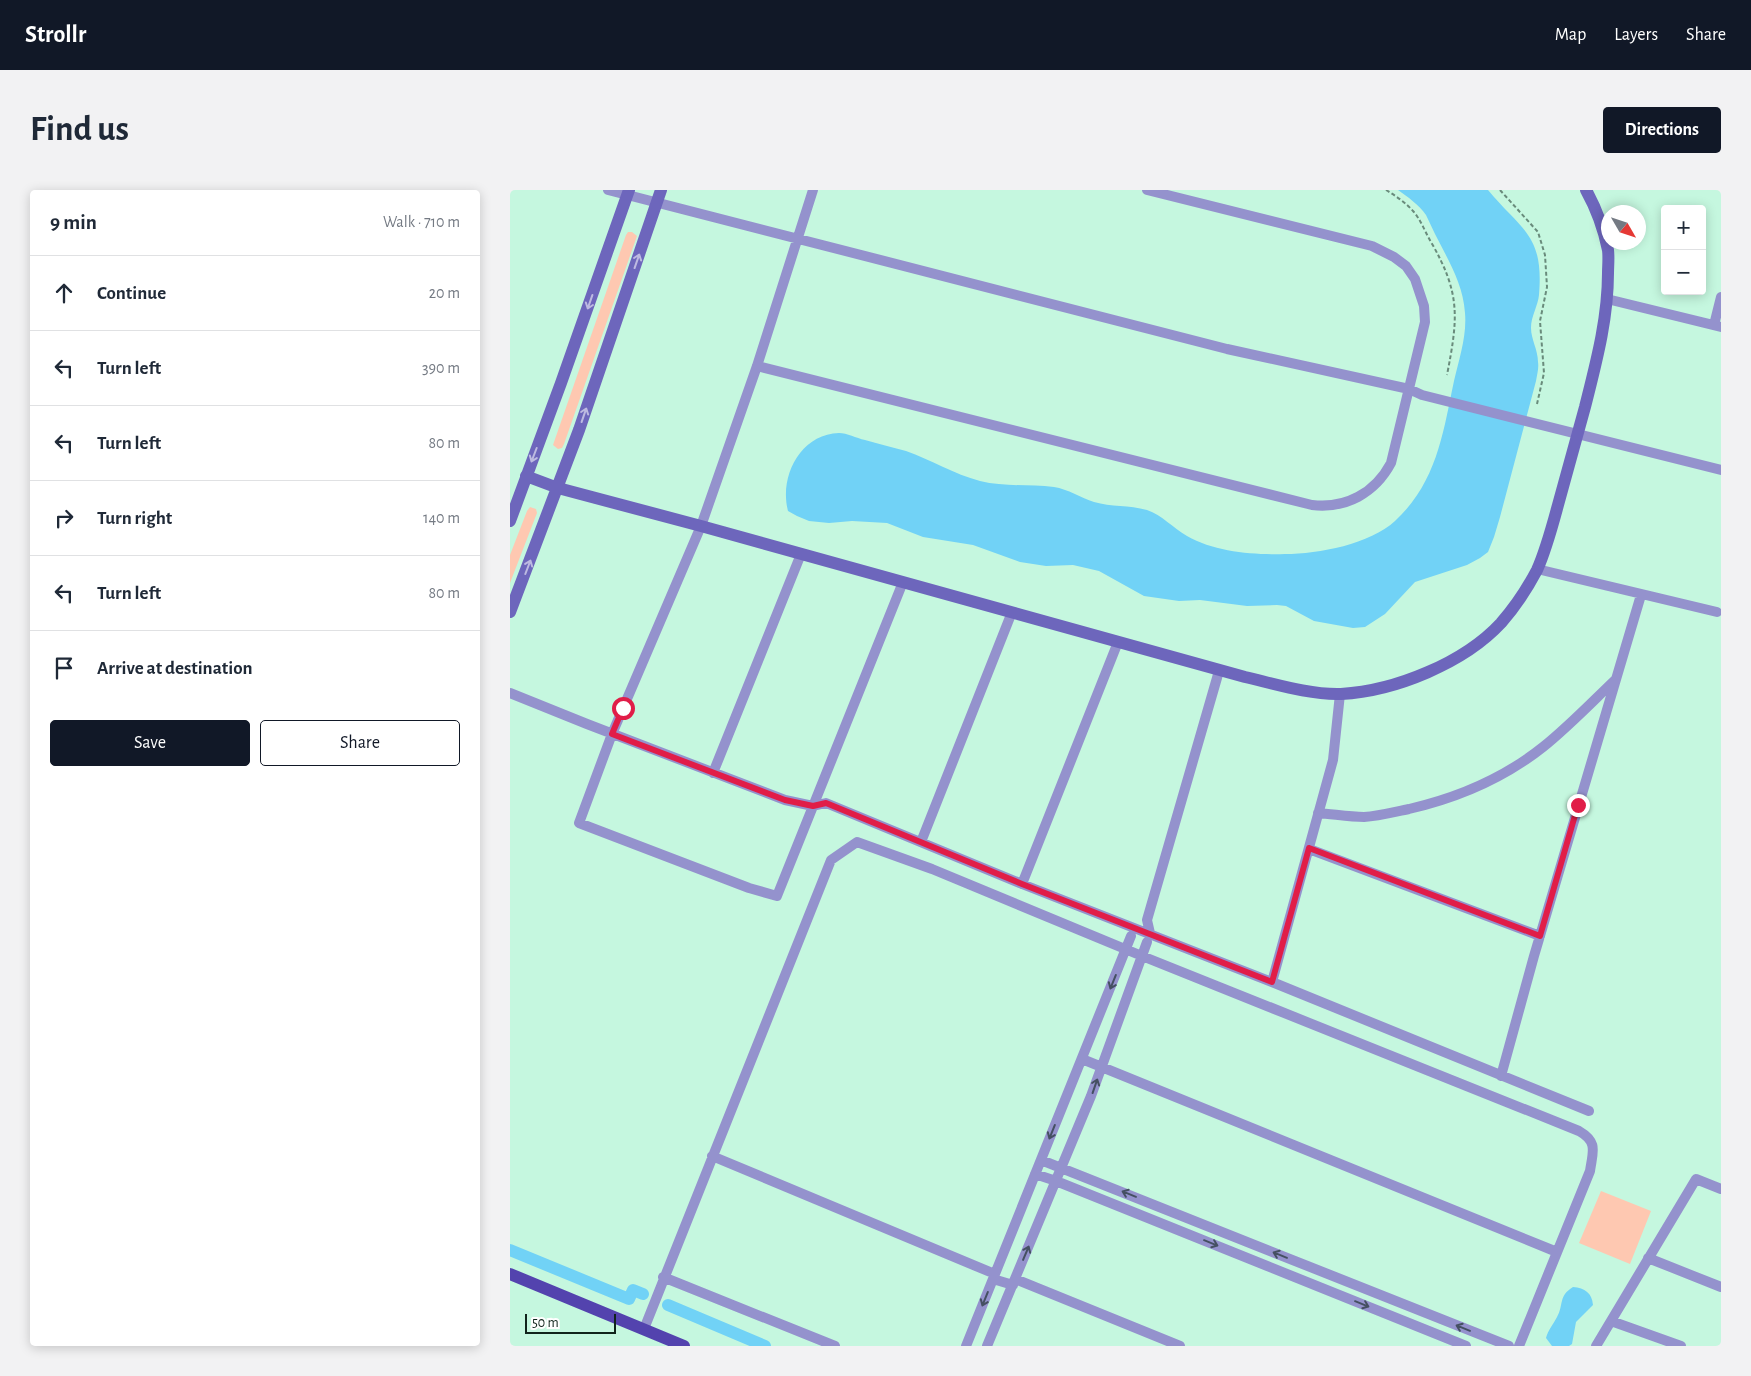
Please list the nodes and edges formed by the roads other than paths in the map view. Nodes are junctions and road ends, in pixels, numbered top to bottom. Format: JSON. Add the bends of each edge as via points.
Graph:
{"nodes":[{"id":1,"x":608,"y":190,"type":"edge"},
{"id":2,"x":813,"y":190,"type":"edge"},
{"id":3,"x":1147,"y":190,"type":"edge"},
{"id":4,"x":1586,"y":190,"type":"edge"},
{"id":5,"x":628,"y":192,"type":"edge"},
{"id":6,"x":659,"y":196,"type":"edge"},
{"id":7,"x":798,"y":238,"type":"junction"},
{"id":8,"x":1721,"y":297,"type":"edge"},
{"id":9,"x":1607,"y":299,"type":"junction"},
{"id":10,"x":1718,"y":326,"type":"edge"},
{"id":11,"x":756,"y":366,"type":"junction"},
{"id":12,"x":1409,"y":389,"type":"junction"},
{"id":13,"x":1578,"y":434,"type":"junction"},
{"id":14,"x":1721,"y":470,"type":"edge"},
{"id":15,"x":526,"y":476,"type":"junction"},
{"id":16,"x":558,"y":488,"type":"junction"},
{"id":17,"x":510,"y":521,"type":"edge"},
{"id":18,"x":702,"y":526,"type":"junction"},
{"id":19,"x":801,"y":554,"type":"junction"},
{"id":20,"x":1537,"y":569,"type":"junction"},
{"id":21,"x":903,"y":582,"type":"junction"},
{"id":22,"x":1641,"y":594,"type":"junction"},
{"id":23,"x":510,"y":612,"type":"edge"},
{"id":24,"x":1012,"y":612,"type":"junction"},
{"id":25,"x":1717,"y":612,"type":"dead end"},
{"id":26,"x":1118,"y":642,"type":"junction"},
{"id":27,"x":1219,"y":671,"type":"junction"},
{"id":28,"x":1616,"y":679,"type":"junction"},
{"id":29,"x":510,"y":693,"type":"edge"},
{"id":30,"x":1340,"y":694,"type":"junction"},
{"id":31,"x":612,"y":734,"type":"junction"},
{"id":32,"x":713,"y":773,"type":"junction"},
{"id":33,"x":813,"y":806,"type":"junction"},
{"id":34,"x":1318,"y":813,"type":"junction"},
{"id":35,"x":921,"y":842,"type":"junction"},
{"id":36,"x":1309,"y":848,"type":"junction"},
{"id":37,"x":1022,"y":884,"type":"junction"},
{"id":38,"x":1147,"y":920,"type":"junction"},
{"id":39,"x":1133,"y":932,"type":"junction"},
{"id":40,"x":1540,"y":936,"type":"junction"},
{"id":41,"x":1149,"y":938,"type":"junction"},
{"id":42,"x":1126,"y":949,"type":"junction"},
{"id":43,"x":1142,"y":956,"type":"junction"},
{"id":44,"x":1272,"y":982,"type":"junction"},
{"id":45,"x":1082,"y":1059,"type":"junction"},
{"id":46,"x":1101,"y":1068,"type":"junction"},
{"id":47,"x":1501,"y":1076,"type":"junction"},
{"id":48,"x":1589,"y":1111,"type":"dead end"},
{"id":49,"x":712,"y":1156,"type":"junction"},
{"id":50,"x":1041,"y":1160,"type":"junction"},
{"id":51,"x":1061,"y":1168,"type":"junction"},
{"id":52,"x":1035,"y":1174,"type":"junction"},
{"id":53,"x":1056,"y":1181,"type":"junction"},
{"id":54,"x":1721,"y":1189,"type":"edge"},
{"id":55,"x":1191,"y":1219,"type":"junction"},
{"id":56,"x":1185,"y":1233,"type":"junction"},
{"id":57,"x":1557,"y":1252,"type":"junction"},
{"id":58,"x":1648,"y":1258,"type":"junction"},
{"id":59,"x":1298,"y":1262,"type":"junction"},
{"id":60,"x":510,"y":1274,"type":"edge"},
{"id":61,"x":994,"y":1276,"type":"junction"},
{"id":62,"x":1293,"y":1276,"type":"junction"},
{"id":63,"x":663,"y":1277,"type":"junction"},
{"id":64,"x":1014,"y":1282,"type":"junction"},
{"id":65,"x":1721,"y":1287,"type":"edge"},
{"id":66,"x":1409,"y":1306,"type":"junction"},
{"id":67,"x":1404,"y":1321,"type":"junction"},
{"id":68,"x":1611,"y":1321,"type":"junction"},
{"id":69,"x":644,"y":1329,"type":"junction"},
{"id":70,"x":684,"y":1346,"type":"edge"},
{"id":71,"x":835,"y":1346,"type":"edge"},
{"id":72,"x":966,"y":1346,"type":"edge"},
{"id":73,"x":987,"y":1346,"type":"edge"},
{"id":74,"x":1180,"y":1346,"type":"edge"},
{"id":75,"x":1466,"y":1346,"type":"edge"},
{"id":76,"x":1509,"y":1346,"type":"edge"},
{"id":77,"x":1519,"y":1346,"type":"edge"},
{"id":78,"x":1596,"y":1346,"type":"edge"},
{"id":79,"x":1681,"y":1346,"type":"edge"}],
"edges":[{"from":1,"to":5,"type":"street"},
{"from":2,"to":7,"type":"street"},
{"from":3,"to":12,"type":"street","via":[[1372,246],[1400,261],[1415,279],[1424,306],[1425,322]]},
{"from":4,"to":9,"type":"street","via":[[1608,251]]},
{"from":5,"to":6,"type":"street"},
{"from":5,"to":15,"type":"street","one_way":true},
{"from":6,"to":7,"type":"street","via":[[717,219]]},
{"from":16,"to":6,"type":"street","one_way":true},
{"from":7,"to":11,"type":"street"},
{"from":7,"to":12,"type":"street","via":[[1227,349]]},
{"from":8,"to":10,"type":"street"},
{"from":9,"to":10,"type":"street"},
{"from":9,"to":13,"type":"street","via":[[1601,341]]},
{"from":11,"to":12,"type":"street","via":[[1323,506],[1343,504],[1361,496],[1386,473]]},
{"from":11,"to":18,"type":"street"},
{"from":12,"to":13,"type":"street"},
{"from":13,"to":14,"type":"street"},
{"from":13,"to":20,"type":"street"},
{"from":15,"to":16,"type":"street"},
{"from":15,"to":17,"type":"street"},
{"from":16,"to":18,"type":"street"},
{"from":23,"to":16,"type":"street","one_way":true},
{"from":18,"to":19,"type":"street"},
{"from":18,"to":31,"type":"street"},
{"from":19,"to":21,"type":"street"},
{"from":19,"to":32,"type":"street"},
{"from":20,"to":22,"type":"street"},
{"from":20,"to":30,"type":"street","via":[[1514,608],[1472,647],[1418,676],[1369,691]]},
{"from":21,"to":24,"type":"street"},
{"from":21,"to":33,"type":"street"},
{"from":22,"to":25,"type":"street"},
{"from":22,"to":28,"type":"street"},
{"from":24,"to":26,"type":"street"},
{"from":24,"to":35,"type":"street"},
{"from":26,"to":27,"type":"street"},
{"from":26,"to":37,"type":"street"},
{"from":27,"to":30,"type":"street"},
{"from":27,"to":38,"type":"street"},
{"from":28,"to":34,"type":"street","via":[[1543,747],[1484,784],[1433,803],[1382,814],[1364,817]]},
{"from":28,"to":40,"type":"street"},
{"from":29,"to":31,"type":"street"},
{"from":30,"to":34,"type":"street","via":[[1333,760]]},
{"from":31,"to":32,"type":"street"},
{"from":31,"to":33,"type":"street","via":[[579,823],[749,888],[776,896]]},
{"from":32,"to":33,"type":"street","via":[[785,800]]},
{"from":33,"to":35,"type":"street","via":[[826,803]]},
{"from":34,"to":36,"type":"street"},
{"from":35,"to":37,"type":"street"},
{"from":36,"to":40,"type":"street"},
{"from":36,"to":44,"type":"street"},
{"from":37,"to":39,"type":"street"},
{"from":38,"to":39,"type":"street"},
{"from":38,"to":41,"type":"street"},
{"from":39,"to":41,"type":"street"},
{"from":39,"to":42,"type":"street"},
{"from":40,"to":47,"type":"street"},
{"from":41,"to":43,"type":"street"},
{"from":41,"to":44,"type":"street"},
{"from":42,"to":43,"type":"street"},
{"from":42,"to":45,"type":"street","one_way":true},
{"from":42,"to":49,"type":"street","via":[[932,869],[857,842],[831,860]]},
{"from":43,"to":46,"type":"street"},
{"from":43,"to":57,"type":"street","via":[[1588,1136],[1593,1143],[1590,1171]]},
{"from":44,"to":47,"type":"street"},
{"from":45,"to":46,"type":"street"},
{"from":45,"to":50,"type":"street","one_way":true},
{"from":51,"to":46,"type":"street","one_way":true},
{"from":46,"to":57,"type":"street"},
{"from":47,"to":48,"type":"street"},
{"from":49,"to":61,"type":"street"},
{"from":49,"to":63,"type":"street"},
{"from":50,"to":51,"type":"street"},
{"from":50,"to":52,"type":"street"},
{"from":51,"to":53,"type":"street"},
{"from":55,"to":51,"type":"street","one_way":true},
{"from":52,"to":53,"type":"street"},
{"from":52,"to":61,"type":"street"},
{"from":53,"to":56,"type":"street"},
{"from":64,"to":53,"type":"street","one_way":true},
{"from":54,"to":58,"type":"street","via":[[1696,1179]]},
{"from":55,"to":56,"type":"street"},
{"from":59,"to":55,"type":"street","one_way":true},
{"from":56,"to":62,"type":"street","one_way":true},
{"from":57,"to":77,"type":"street"},
{"from":58,"to":65,"type":"street"},
{"from":58,"to":68,"type":"street"},
{"from":59,"to":62,"type":"street"},
{"from":59,"to":66,"type":"street"},
{"from":60,"to":69,"type":"main road"},
{"from":61,"to":64,"type":"street"},
{"from":61,"to":72,"type":"street","one_way":true},
{"from":62,"to":67,"type":"street","one_way":true},
{"from":63,"to":69,"type":"street"},
{"from":63,"to":71,"type":"street"},
{"from":64,"to":73,"type":"street"},
{"from":64,"to":74,"type":"street"},
{"from":66,"to":67,"type":"street"},
{"from":76,"to":66,"type":"street","one_way":true},
{"from":67,"to":75,"type":"street"},
{"from":68,"to":78,"type":"street"},
{"from":68,"to":79,"type":"street"},
{"from":69,"to":70,"type":"main road"}]}
